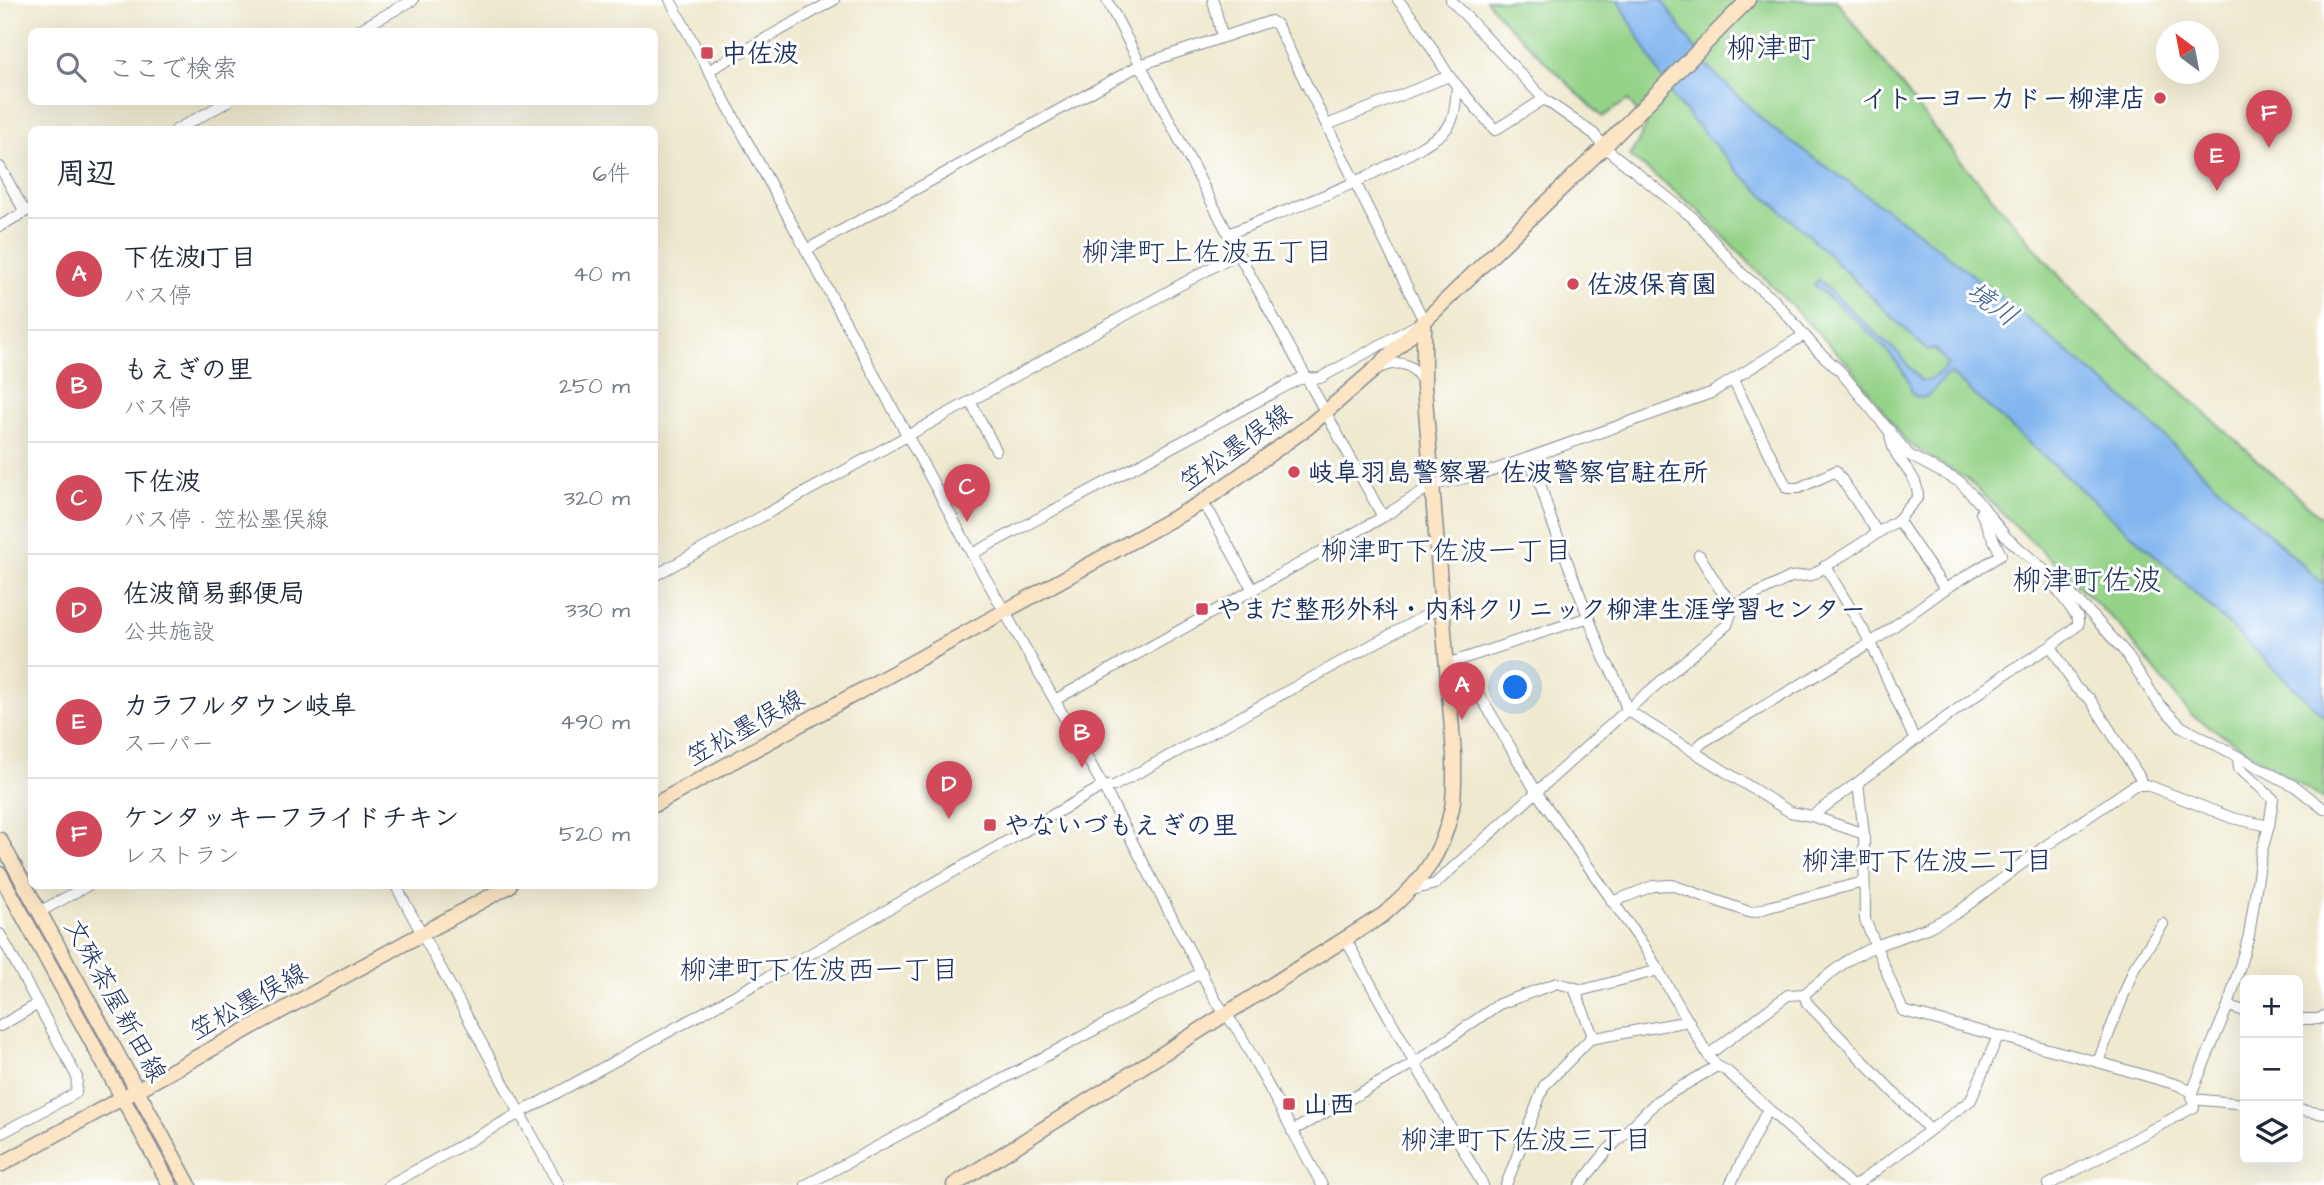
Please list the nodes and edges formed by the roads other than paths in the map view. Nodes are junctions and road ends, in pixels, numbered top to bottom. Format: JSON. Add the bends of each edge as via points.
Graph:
{"nodes":[{"id":1,"x":413,"y":0,"type":"edge"},
{"id":2,"x":670,"y":0,"type":"edge"},
{"id":3,"x":834,"y":0,"type":"edge"},
{"id":4,"x":1107,"y":0,"type":"edge"},
{"id":5,"x":1213,"y":0,"type":"edge"},
{"id":6,"x":1398,"y":0,"type":"edge"},
{"id":7,"x":1451,"y":0,"type":"edge"},
{"id":8,"x":1748,"y":0,"type":"edge"},
{"id":9,"x":362,"y":28,"type":"edge"},
{"id":10,"x":1222,"y":36,"type":"junction"},
{"id":11,"x":1140,"y":65,"type":"junction"},
{"id":12,"x":708,"y":71,"type":"junction"},
{"id":13,"x":1449,"y":76,"type":"junction"},
{"id":14,"x":1457,"y":85,"type":"junction"},
{"id":15,"x":1544,"y":99,"type":"junction"},
{"id":16,"x":222,"y":105,"type":"edge"},
{"id":17,"x":1327,"y":125,"type":"junction"},
{"id":18,"x":183,"y":126,"type":"edge"},
{"id":19,"x":1604,"y":147,"type":"junction"},
{"id":20,"x":0,"y":167,"type":"edge"},
{"id":21,"x":1356,"y":183,"type":"junction"},
{"id":22,"x":28,"y":210,"type":"edge"},
{"id":23,"x":0,"y":226,"type":"edge"},
{"id":24,"x":1228,"y":234,"type":"junction"},
{"id":25,"x":806,"y":250,"type":"junction"},
{"id":26,"x":1238,"y":253,"type":"junction"},
{"id":27,"x":1424,"y":321,"type":"junction"},
{"id":28,"x":1804,"y":335,"type":"junction"},
{"id":29,"x":1375,"y":369,"type":"junction"},
{"id":30,"x":1308,"y":378,"type":"junction"},
{"id":31,"x":1733,"y":380,"type":"junction"},
{"id":32,"x":1424,"y":386,"type":"junction"},
{"id":33,"x":970,"y":401,"type":"junction"},
{"id":34,"x":1326,"y":412,"type":"junction"},
{"id":35,"x":1890,"y":430,"type":"junction"},
{"id":36,"x":908,"y":435,"type":"junction"},
{"id":37,"x":996,"y":450,"type":"dead end"},
{"id":38,"x":1527,"y":460,"type":"junction"},
{"id":39,"x":1433,"y":485,"type":"junction"},
{"id":40,"x":1201,"y":503,"type":"junction"},
{"id":41,"x":1983,"y":507,"type":"junction"},
{"id":42,"x":1383,"y":517,"type":"junction"},
{"id":43,"x":1898,"y":520,"type":"junction"},
{"id":44,"x":1878,"y":533,"type":"junction"},
{"id":45,"x":972,"y":554,"type":"junction"},
{"id":46,"x":1699,"y":555,"type":"dead end"},
{"id":47,"x":1825,"y":566,"type":"junction"},
{"id":48,"x":658,"y":574,"type":"edge"},
{"id":49,"x":2055,"y":579,"type":"junction"},
{"id":50,"x":1945,"y":589,"type":"junction"},
{"id":51,"x":1253,"y":590,"type":"junction"},
{"id":52,"x":1734,"y":605,"type":"junction"},
{"id":53,"x":1443,"y":609,"type":"junction"},
{"id":54,"x":1006,"y":612,"type":"junction"},
{"id":55,"x":1589,"y":617,"type":"junction"},
{"id":56,"x":1871,"y":643,"type":"junction"},
{"id":57,"x":2051,"y":646,"type":"junction"},
{"id":58,"x":1451,"y":663,"type":"junction"},
{"id":59,"x":1055,"y":700,"type":"junction"},
{"id":60,"x":1627,"y":710,"type":"junction"},
{"id":61,"x":1917,"y":739,"type":"junction"},
{"id":62,"x":1694,"y":751,"type":"junction"},
{"id":63,"x":2238,"y":758,"type":"junction"},
{"id":64,"x":1858,"y":783,"type":"junction"},
{"id":65,"x":2142,"y":785,"type":"junction"},
{"id":66,"x":1103,"y":786,"type":"junction"},
{"id":67,"x":1537,"y":793,"type":"junction"},
{"id":68,"x":658,"y":803,"type":"edge"},
{"id":69,"x":2324,"y":809,"type":"edge"},
{"id":70,"x":1812,"y":816,"type":"junction"},
{"id":71,"x":2269,"y":826,"type":"junction"},
{"id":72,"x":1864,"y":834,"type":"junction"},
{"id":73,"x":0,"y":840,"type":"edge"},
{"id":74,"x":0,"y":874,"type":"edge"},
{"id":75,"x":1864,"y":883,"type":"junction"},
{"id":76,"x":81,"y":889,"type":"edge"},
{"id":77,"x":398,"y":889,"type":"edge"},
{"id":78,"x":503,"y":889,"type":"edge"},
{"id":79,"x":1412,"y":890,"type":"junction"},
{"id":80,"x":1612,"y":902,"type":"junction"},
{"id":81,"x":39,"y":912,"type":"junction"},
{"id":82,"x":2163,"y":924,"type":"dead end"},
{"id":83,"x":0,"y":933,"type":"edge"},
{"id":84,"x":422,"y":933,"type":"junction"},
{"id":85,"x":1346,"y":940,"type":"junction"},
{"id":86,"x":1875,"y":946,"type":"junction"},
{"id":87,"x":1659,"y":970,"type":"junction"},
{"id":88,"x":1202,"y":972,"type":"junction"},
{"id":89,"x":1574,"y":988,"type":"junction"},
{"id":90,"x":1804,"y":994,"type":"junction"},
{"id":91,"x":38,"y":1004,"type":"junction"},
{"id":92,"x":2228,"y":1006,"type":"junction"},
{"id":93,"x":2240,"y":1010,"type":"edge"},
{"id":94,"x":1226,"y":1015,"type":"junction"},
{"id":95,"x":2324,"y":1016,"type":"edge"},
{"id":96,"x":2303,"y":1019,"type":"edge"},
{"id":97,"x":1689,"y":1021,"type":"junction"},
{"id":98,"x":0,"y":1026,"type":"edge"},
{"id":99,"x":1998,"y":1037,"type":"junction"},
{"id":100,"x":1590,"y":1039,"type":"junction"},
{"id":101,"x":1708,"y":1055,"type":"junction"},
{"id":102,"x":2098,"y":1062,"type":"junction"},
{"id":103,"x":1413,"y":1064,"type":"junction"},
{"id":104,"x":1717,"y":1066,"type":"junction"},
{"id":105,"x":137,"y":1089,"type":"junction"},
{"id":106,"x":2192,"y":1096,"type":"junction"},
{"id":107,"x":121,"y":1098,"type":"junction"},
{"id":108,"x":2240,"y":1103,"type":"edge"},
{"id":109,"x":1768,"y":1109,"type":"junction"},
{"id":110,"x":2303,"y":1111,"type":"edge"},
{"id":111,"x":520,"y":1113,"type":"junction"},
{"id":112,"x":2324,"y":1114,"type":"edge"},
{"id":113,"x":1929,"y":1129,"type":"junction"},
{"id":114,"x":1292,"y":1130,"type":"junction"},
{"id":115,"x":0,"y":1134,"type":"edge"},
{"id":116,"x":0,"y":1165,"type":"edge"},
{"id":117,"x":170,"y":1185,"type":"edge"},
{"id":118,"x":189,"y":1185,"type":"edge"},
{"id":119,"x":389,"y":1185,"type":"edge"},
{"id":120,"x":559,"y":1185,"type":"edge"},
{"id":121,"x":806,"y":1185,"type":"edge"},
{"id":122,"x":954,"y":1185,"type":"edge"},
{"id":123,"x":1322,"y":1185,"type":"edge"},
{"id":124,"x":1483,"y":1185,"type":"edge"},
{"id":125,"x":1506,"y":1185,"type":"edge"},
{"id":126,"x":1580,"y":1185,"type":"edge"},
{"id":127,"x":1730,"y":1185,"type":"edge"},
{"id":128,"x":1854,"y":1185,"type":"edge"},
{"id":129,"x":2048,"y":1185,"type":"edge"}],
"edges":[{"from":1,"to":9,"type":"street"},
{"from":2,"to":12,"type":"street"},
{"from":3,"to":12,"type":"street"},
{"from":4,"to":11,"type":"street"},
{"from":5,"to":10,"type":"street"},
{"from":6,"to":13,"type":"street"},
{"from":7,"to":15,"type":"street"},
{"from":8,"to":19,"type":"main road","name":"笠松墨俣線"},
{"from":10,"to":11,"type":"street"},
{"from":10,"to":17,"type":"street","via":[[1271,21],[1276,25]]},
{"from":11,"to":24,"type":"street"},
{"from":11,"to":25,"type":"street"},
{"from":12,"to":25,"type":"street"},
{"from":13,"to":14,"type":"street"},
{"from":13,"to":17,"type":"street"},
{"from":14,"to":15,"type":"street","via":[[1495,130]]},
{"from":14,"to":21,"type":"street","via":[[1455,108],[1441,134]]},
{"from":15,"to":19,"type":"street","via":[[1594,134]]},
{"from":16,"to":18,"type":"street"},
{"from":17,"to":21,"type":"street"},
{"from":19,"to":27,"type":"main road","name":"笠松墨俣線"},
{"from":19,"to":28,"type":"street","via":[[1692,216]]},
{"from":20,"to":22,"type":"street"},
{"from":21,"to":24,"type":"street"},
{"from":21,"to":27,"type":"street"},
{"from":22,"to":23,"type":"street"},
{"from":24,"to":26,"type":"street"},
{"from":25,"to":36,"type":"street"},
{"from":26,"to":30,"type":"street"},
{"from":26,"to":33,"type":"street"},
{"from":27,"to":29,"type":"main road","name":"笠松墨俣線"},
{"from":27,"to":30,"type":"street","via":[[1320,378]]},
{"from":27,"to":32,"type":"main road"},
{"from":28,"to":31,"type":"street"},
{"from":28,"to":35,"type":"street"},
{"from":29,"to":32,"type":"street","via":[[1393,362],[1407,365],[1416,370]]},
{"from":29,"to":34,"type":"main road","name":"笠松墨俣線"},
{"from":30,"to":34,"type":"street"},
{"from":30,"to":45,"type":"street"},
{"from":31,"to":38,"type":"street","via":[[1663,412]]},
{"from":31,"to":44,"type":"street","via":[[1787,488],[1798,488],[1836,471]]},
{"from":32,"to":39,"type":"main road"},
{"from":33,"to":36,"type":"street"},
{"from":33,"to":37,"type":"street"},
{"from":34,"to":40,"type":"main road","name":"笠松墨俣線"},
{"from":34,"to":42,"type":"street"},
{"from":35,"to":41,"type":"street","via":[[1909,455],[1960,482]]},
{"from":35,"to":43,"type":"street","via":[[1891,446],[1918,485],[1918,498]]},
{"from":36,"to":45,"type":"street"},
{"from":36,"to":48,"type":"street"},
{"from":38,"to":39,"type":"street"},
{"from":38,"to":55,"type":"street","via":[[1538,477]]},
{"from":39,"to":42,"type":"street"},
{"from":39,"to":53,"type":"main road"},
{"from":40,"to":51,"type":"street"},
{"from":40,"to":54,"type":"main road","name":"笠松墨俣線"},
{"from":41,"to":49,"type":"street","via":[[2006,537]]},
{"from":41,"to":50,"type":"street","via":[[1981,513],[2001,555]]},
{"from":42,"to":51,"type":"street"},
{"from":43,"to":44,"type":"street"},
{"from":43,"to":50,"type":"street"},
{"from":44,"to":47,"type":"street"},
{"from":45,"to":54,"type":"street"},
{"from":46,"to":52,"type":"street"},
{"from":47,"to":52,"type":"street"},
{"from":47,"to":56,"type":"street"},
{"from":49,"to":57,"type":"street","via":[[2052,582],[2078,618],[2078,625]]},
{"from":49,"to":63,"type":"street","via":[[2125,652],[2159,704],[2182,727]]},
{"from":50,"to":56,"type":"street"},
{"from":51,"to":59,"type":"street"},
{"from":52,"to":60,"type":"street","via":[[1727,625]]},
{"from":53,"to":58,"type":"main road"},
{"from":53,"to":66,"type":"street","via":[[1114,786]]},
{"from":54,"to":59,"type":"street"},
{"from":54,"to":68,"type":"main road","name":"笠松墨俣線"},
{"from":55,"to":58,"type":"street"},
{"from":55,"to":60,"type":"street"},
{"from":56,"to":61,"type":"street"},
{"from":56,"to":62,"type":"street"},
{"from":57,"to":61,"type":"street"},
{"from":57,"to":65,"type":"street","via":[[2076,688],[2090,699]]},
{"from":58,"to":67,"type":"street","via":[[1494,718]]},
{"from":58,"to":79,"type":"main road","via":[[1452,808],[1436,856]]},
{"from":59,"to":66,"type":"street"},
{"from":60,"to":62,"type":"street"},
{"from":60,"to":67,"type":"street"},
{"from":61,"to":64,"type":"street"},
{"from":62,"to":70,"type":"street","via":[[1790,812]]},
{"from":63,"to":69,"type":"street","via":[[2296,787]]},
{"from":63,"to":71,"type":"street","via":[[2239,768],[2273,799]]},
{"from":64,"to":70,"type":"street"},
{"from":64,"to":72,"type":"street"},
{"from":65,"to":71,"type":"street","via":[[2232,818]]},
{"from":65,"to":86,"type":"street","via":[[2135,785],[2044,847],[1958,913]]},
{"from":66,"to":88,"type":"street"},
{"from":66,"to":111,"type":"street"},
{"from":67,"to":79,"type":"street","via":[[1435,884]]},
{"from":67,"to":80,"type":"street"},
{"from":70,"to":72,"type":"street"},
{"from":71,"to":92,"type":"street","via":[[2249,935]]},
{"from":72,"to":75,"type":"street"},
{"from":73,"to":81,"type":"main road","name":"文殊茶屋新田線"},
{"from":74,"to":107,"type":"main road"},
{"from":75,"to":80,"type":"street","via":[[1760,912],[1672,885],[1653,886]]},
{"from":75,"to":86,"type":"street","via":[[1865,920]]},
{"from":76,"to":81,"type":"street"},
{"from":77,"to":84,"type":"street"},
{"from":78,"to":84,"type":"main road","name":"笠松墨俣線"},
{"from":79,"to":85,"type":"main road"},
{"from":80,"to":87,"type":"street"},
{"from":81,"to":105,"type":"main road","name":"文殊茶屋新田線"},
{"from":82,"to":102,"type":"street","via":[[2134,968]]},
{"from":83,"to":91,"type":"street"},
{"from":84,"to":105,"type":"main road","name":"笠松墨俣線"},
{"from":84,"to":111,"type":"street"},
{"from":85,"to":94,"type":"main road"},
{"from":85,"to":103,"type":"street"},
{"from":86,"to":90,"type":"street","via":[[1848,960]]},
{"from":86,"to":99,"type":"street","via":[[1903,1011]]},
{"from":87,"to":89,"type":"street","via":[[1583,990]]},
{"from":87,"to":97,"type":"street"},
{"from":88,"to":94,"type":"street"},
{"from":88,"to":121,"type":"street"},
{"from":89,"to":100,"type":"street","via":[[1593,1036]]},
{"from":89,"to":103,"type":"street","via":[[1557,983],[1499,1004]]},
{"from":90,"to":101,"type":"street","via":[[1788,995]]},
{"from":90,"to":113,"type":"street","via":[[1807,1003]]},
{"from":91,"to":98,"type":"street"},
{"from":91,"to":115,"type":"street","via":[[77,1077],[76,1093]]},
{"from":92,"to":93,"type":"street"},
{"from":92,"to":106,"type":"street"},
{"from":94,"to":114,"type":"street"},
{"from":94,"to":122,"type":"main road"},
{"from":95,"to":96,"type":"street"},
{"from":97,"to":100,"type":"street"},
{"from":97,"to":101,"type":"street"},
{"from":99,"to":102,"type":"street"},
{"from":99,"to":113,"type":"street","via":[[1971,1100]]},
{"from":100,"to":125,"type":"street","via":[[1544,1086]]},
{"from":101,"to":104,"type":"street"},
{"from":102,"to":106,"type":"street","via":[[2178,1085]]},
{"from":103,"to":114,"type":"street"},
{"from":103,"to":124,"type":"street"},
{"from":104,"to":109,"type":"street"},
{"from":104,"to":126,"type":"street","via":[[1657,1101]]},
{"from":105,"to":107,"type":"main road","name":"笠松墨俣線"},
{"from":105,"to":118,"type":"main road","name":"文殊茶屋新田線"},
{"from":106,"to":108,"type":"street"},
{"from":106,"to":129,"type":"street","via":[[2194,1107]]},
{"from":107,"to":116,"type":"main road","name":"笠松墨俣線"},
{"from":107,"to":117,"type":"main road"},
{"from":109,"to":127,"type":"street"},
{"from":109,"to":128,"type":"street"},
{"from":110,"to":112,"type":"street"},
{"from":111,"to":119,"type":"street"},
{"from":111,"to":120,"type":"street"},
{"from":113,"to":128,"type":"street"},
{"from":114,"to":123,"type":"street"}]}
